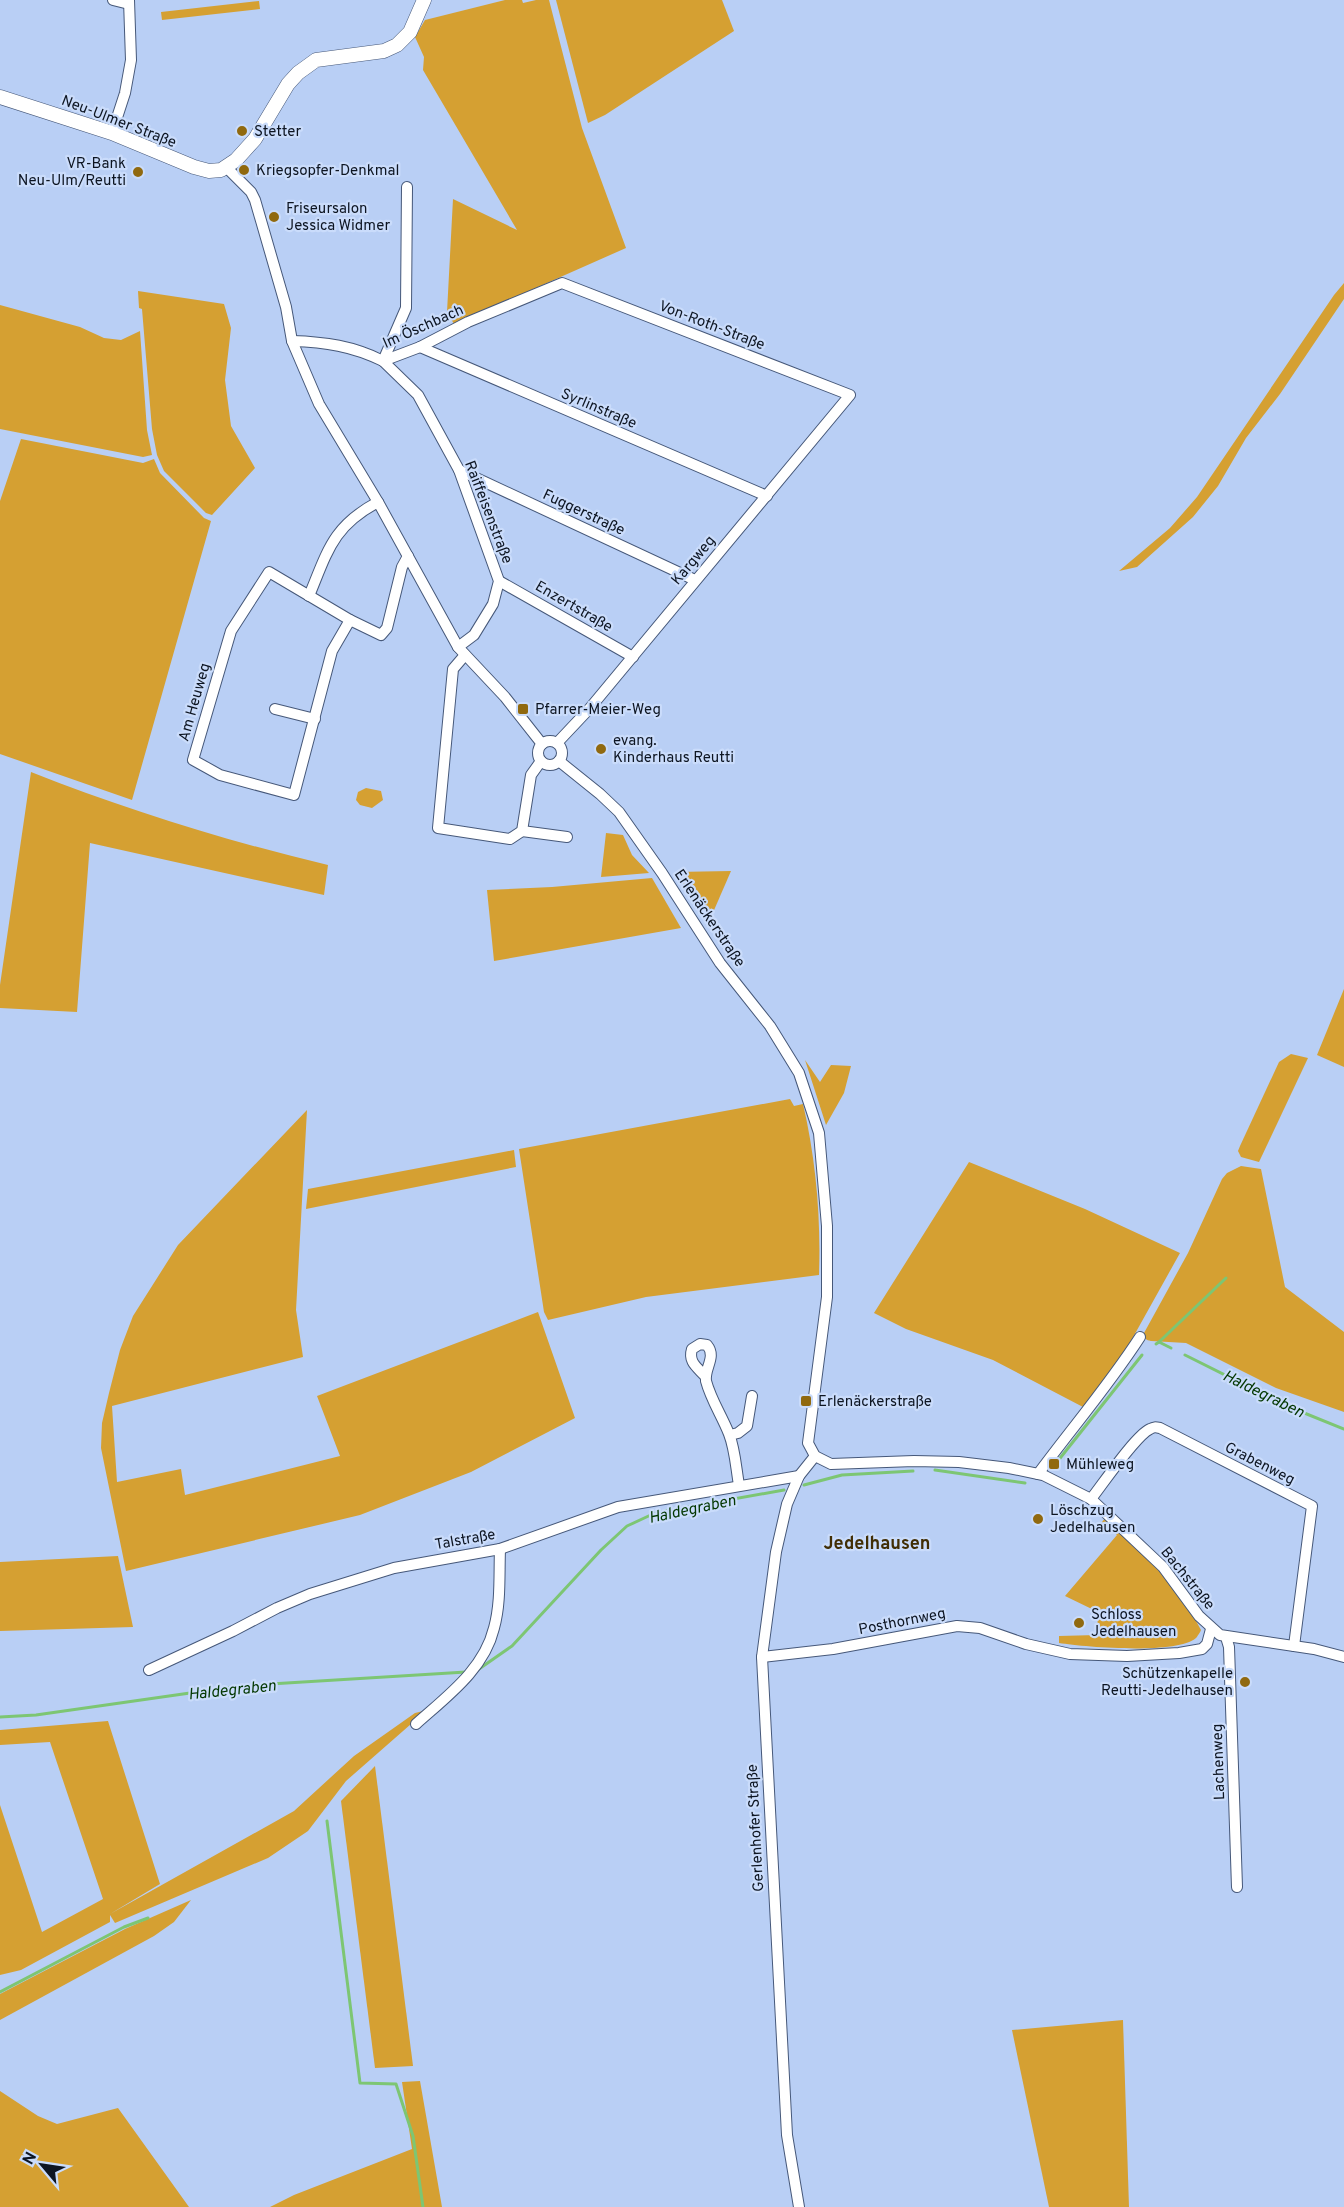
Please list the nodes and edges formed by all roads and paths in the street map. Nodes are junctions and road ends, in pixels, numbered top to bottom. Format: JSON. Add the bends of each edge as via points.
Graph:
{"nodes":[{"id":1,"x":113,"y":0,"type":"edge"},
{"id":2,"x":424,"y":0,"type":"edge"},
{"id":3,"x":129,"y":2,"type":"edge"},
{"id":4,"x":0,"y":98,"type":"edge"},
{"id":5,"x":112,"y":133,"type":"junction"},
{"id":6,"x":227,"y":168,"type":"junction"},
{"id":7,"x":407,"y":187,"type":"dead end"},
{"id":8,"x":562,"y":283,"type":"joint"},
{"id":9,"x":292,"y":341,"type":"junction"},
{"id":10,"x":420,"y":347,"type":"junction"},
{"id":11,"x":383,"y":361,"type":"junction"},
{"id":12,"x":850,"y":395,"type":"joint"},
{"id":13,"x":459,"y":470,"type":"junction"},
{"id":14,"x":767,"y":496,"type":"junction"},
{"id":15,"x":378,"y":502,"type":"junction"},
{"id":16,"x":408,"y":556,"type":"junction"},
{"id":17,"x":695,"y":580,"type":"junction"},
{"id":18,"x":500,"y":581,"type":"junction"},
{"id":19,"x":309,"y":596,"type":"junction"},
{"id":20,"x":350,"y":620,"type":"junction"},
{"id":21,"x":461,"y":651,"type":"junction"},
{"id":22,"x":633,"y":657,"type":"junction"},
{"id":23,"x":275,"y":709,"type":"dead end"},
{"id":24,"x":315,"y":718,"type":"junction"},
{"id":25,"x":557,"y":743,"type":"junction"},
{"id":26,"x":542,"y":744,"type":"junction"},
{"id":27,"x":541,"y":761,"type":"junction"},
{"id":28,"x":559,"y":761,"type":"junction"},
{"id":29,"x":522,"y":831,"type":"junction"},
{"id":30,"x":567,"y":837,"type":"dead end"},
{"id":31,"x":1140,"y":1337,"type":"dead end"},
{"id":32,"x":705,"y":1376,"type":"dead end"},
{"id":33,"x":752,"y":1396,"type":"dead end"},
{"id":34,"x":730,"y":1435,"type":"junction"},
{"id":35,"x":815,"y":1456,"type":"junction"},
{"id":36,"x":1038,"y":1474,"type":"junction"},
{"id":37,"x":799,"y":1476,"type":"junction"},
{"id":38,"x":739,"y":1485,"type":"junction"},
{"id":39,"x":1091,"y":1499,"type":"junction"},
{"id":40,"x":500,"y":1549,"type":"junction"},
{"id":41,"x":1211,"y":1629,"type":"junction"},
{"id":42,"x":1226,"y":1637,"type":"junction"},
{"id":43,"x":1294,"y":1646,"type":"junction"},
{"id":44,"x":762,"y":1657,"type":"junction"},
{"id":45,"x":1344,"y":1657,"type":"edge"},
{"id":46,"x":149,"y":1670,"type":"dead end"},
{"id":47,"x":416,"y":1724,"type":"dead end"},
{"id":48,"x":1237,"y":1887,"type":"dead end"},
{"id":49,"x":799,"y":2207,"type":"edge"}],
"edges":[{"from":1,"to":3,"type":"street"},
{"from":2,"to":6,"type":"main road","via":[[410,32],[397,45],[384,51],[316,60],[297,73],[255,139]]},
{"from":3,"to":5,"type":"street","via":[[131,60]]},
{"from":4,"to":5,"type":"main road","name":"Neu-Ulmer Straße"},
{"from":5,"to":6,"type":"main road","name":"Neu-Ulmer Straße","via":[[194,167],[214,171]]},
{"from":6,"to":9,"type":"street","via":[[255,200]]},
{"from":7,"to":11,"type":"street","via":[[406,308]]},
{"from":8,"to":10,"type":"street","name":"Im Öschbach","via":[[468,322]]},
{"from":8,"to":12,"type":"street","name":"Von-Roth-Straße"},
{"from":9,"to":11,"type":"street","name":"Im Öschbach","via":[[327,342]]},
{"from":9,"to":15,"type":"street","via":[[319,404]]},
{"from":10,"to":11,"type":"street","name":"Im Öschbach"},
{"from":10,"to":14,"type":"street","name":"Syrlinstraße"},
{"from":11,"to":13,"type":"street","name":"Raiffeisenstraße","via":[[418,395]]},
{"from":12,"to":14,"type":"street","name":"Kargweg"},
{"from":13,"to":17,"type":"street","name":"Fuggerstraße"},
{"from":13,"to":18,"type":"street","name":"Raiffeisenstraße"},
{"from":14,"to":17,"type":"street","name":"Kargweg"},
{"from":15,"to":16,"type":"street"},
{"from":15,"to":19,"type":"street","via":[[358,512],[339,532]]},
{"from":16,"to":20,"type":"street","name":"Am Heuweg","via":[[387,628],[381,635]]},
{"from":16,"to":21,"type":"street"},
{"from":17,"to":22,"type":"street","name":"Kargweg"},
{"from":18,"to":21,"type":"street","name":"Raiffeisenstraße","via":[[493,604]]},
{"from":18,"to":22,"type":"street","name":"Enzertstraße"},
{"from":19,"to":20,"type":"street","name":"Am Heuweg"},
{"from":19,"to":24,"type":"street","name":"Am Heuweg","via":[[269,572],[231,631],[192,760],[220,775],[294,795]]},
{"from":20,"to":24,"type":"street","name":"Am Heuweg","via":[[332,651]]},
{"from":21,"to":26,"type":"street"},
{"from":21,"to":29,"type":"street","via":[[453,669],[438,828],[510,839]]},
{"from":22,"to":25,"type":"street","name":"Kargweg"},
{"from":23,"to":24,"type":"street"},
{"from":25,"to":26,"type":"street"},
{"from":25,"to":28,"type":"street","via":[[561,749]]},
{"from":26,"to":27,"type":"street","via":[[538,754]]},
{"from":27,"to":28,"type":"street","via":[[548,765]]},
{"from":27,"to":29,"type":"street","via":[[531,775]]},
{"from":28,"to":35,"type":"street","name":"Erlenäckerstraße","via":[[619,812],[799,1073],[819,1133],[827,1226],[827,1297],[808,1443]]},
{"from":29,"to":30,"type":"street"},
{"from":31,"to":36,"type":"street","via":[[1120,1369]]},
{"from":32,"to":34,"type":"street"},
{"from":33,"to":34,"type":"street","via":[[747,1426]]},
{"from":34,"to":38,"type":"street"},
{"from":35,"to":36,"type":"street","name":"Bachstraße","via":[[831,1464],[960,1462]]},
{"from":35,"to":37,"type":"street","name":"Gerlenhofer Straße"},
{"from":36,"to":39,"type":"street","name":"Bachstraße"},
{"from":37,"to":38,"type":"street","name":"Talstraße"},
{"from":37,"to":44,"type":"street","name":"Gerlenhofer Straße","via":[[787,1504],[776,1552]]},
{"from":38,"to":40,"type":"street","name":"Talstraße","via":[[618,1507]]},
{"from":39,"to":41,"type":"street","name":"Bachstraße","via":[[1163,1567]]},
{"from":39,"to":43,"type":"street","name":"Grabenweg","via":[[1152,1427],[1312,1506]]},
{"from":40,"to":46,"type":"street","name":"Talstraße","via":[[394,1568],[310,1594]]},
{"from":40,"to":47,"type":"street","via":[[499,1598],[487,1647],[464,1682]]},
{"from":41,"to":42,"type":"street","name":"Bachstraße"},
{"from":41,"to":44,"type":"street","name":"Posthornweg","via":[[1202,1649],[1152,1655],[1070,1654],[981,1628],[957,1626],[832,1649]]},
{"from":42,"to":43,"type":"street","name":"Bachstraße"},
{"from":42,"to":48,"type":"street","name":"Lachenweg"},
{"from":43,"to":45,"type":"street","name":"Bachstraße"},
{"from":44,"to":49,"type":"street","name":"Gerlenhofer Straße","via":[[787,2135]]}]}
